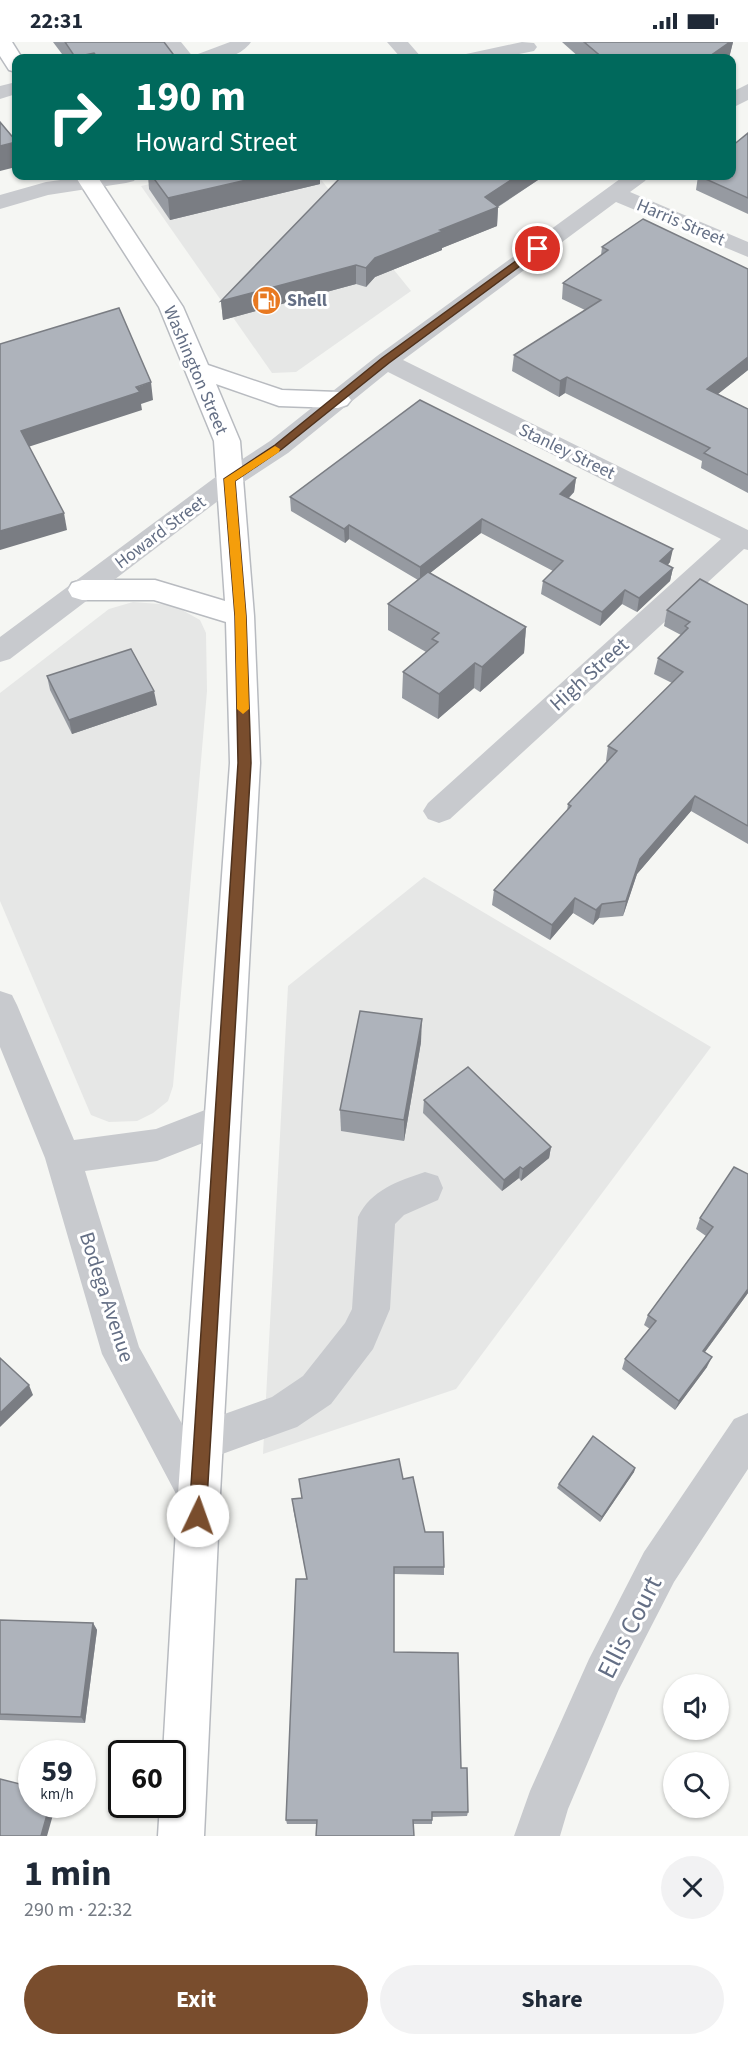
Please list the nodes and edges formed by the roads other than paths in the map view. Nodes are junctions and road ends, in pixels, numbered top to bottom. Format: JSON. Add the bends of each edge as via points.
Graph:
{"nodes":[{"id":1,"x":2,"y":42,"type":"edge"},
{"id":2,"x":171,"y":42,"type":"edge"},
{"id":3,"x":241,"y":42,"type":"edge"},
{"id":4,"x":397,"y":42,"type":"edge"},
{"id":5,"x":527,"y":47,"type":"dead end"},
{"id":6,"x":181,"y":54,"type":"edge"},
{"id":7,"x":217,"y":54,"type":"edge"},
{"id":8,"x":408,"y":54,"type":"edge"},
{"id":9,"x":493,"y":54,"type":"edge"},
{"id":10,"x":12,"y":59,"type":"edge"},
{"id":11,"x":80,"y":180,"type":"edge"},
{"id":12,"x":89,"y":180,"type":"edge"},
{"id":13,"x":632,"y":180,"type":"edge"},
{"id":14,"x":614,"y":193,"type":"junction"},
{"id":15,"x":0,"y":202,"type":"edge"},
{"id":16,"x":748,"y":250,"type":"edge"},
{"id":17,"x":386,"y":361,"type":"junction"},
{"id":18,"x":198,"y":370,"type":"junction"},
{"id":19,"x":338,"y":400,"type":"junction"},
{"id":20,"x":230,"y":479,"type":"junction"},
{"id":21,"x":744,"y":539,"type":"edge"},
{"id":22,"x":82,"y":590,"type":"junction"},
{"id":23,"x":240,"y":616,"type":"junction"},
{"id":24,"x":0,"y":652,"type":"edge"},
{"id":25,"x":439,"y":811,"type":"dead end"},
{"id":26,"x":0,"y":1005,"type":"edge"},
{"id":27,"x":223,"y":1119,"type":"junction"},
{"id":28,"x":63,"y":1158,"type":"junction"},
{"id":29,"x":425,"y":1188,"type":"dead end"},
{"id":30,"x":748,"y":1433,"type":"edge"},
{"id":31,"x":202,"y":1441,"type":"junction"},
{"id":32,"x":199,"y":1494,"type":"junction"},
{"id":33,"x":181,"y":1836,"type":"edge"},
{"id":34,"x":537,"y":1836,"type":"edge"}],
"edges":[{"from":1,"to":10,"type":"main road"},
{"from":2,"to":6,"type":"street"},
{"from":3,"to":7,"type":"street","via":[[236,48]]},
{"from":4,"to":8,"type":"street"},
{"from":5,"to":9,"type":"street"},
{"from":11,"to":15,"type":"street"},
{"from":12,"to":18,"type":"main road","name":"Washington Street","via":[[171,307]]},
{"from":13,"to":14,"type":"street","name":"Howard Street"},
{"from":14,"to":16,"type":"street","name":"Harris Street"},
{"from":14,"to":17,"type":"street","name":"Howard Street"},
{"from":17,"to":19,"type":"street","name":"Howard Street"},
{"from":17,"to":21,"type":"street","name":"Stanley Street"},
{"from":18,"to":19,"type":"main road","via":[[279,398]]},
{"from":18,"to":20,"type":"main road","name":"Washington Street","via":[[227,441]]},
{"from":19,"to":20,"type":"street","name":"Howard Street","via":[[279,447]]},
{"from":20,"to":22,"type":"street","name":"Howard Street"},
{"from":20,"to":23,"type":"main road"},
{"from":21,"to":25,"type":"street","name":"High Street"},
{"from":22,"to":23,"type":"main road","via":[[155,590]]},
{"from":22,"to":24,"type":"street","name":"Howard Street"},
{"from":23,"to":27,"type":"main road","via":[[244,763]]},
{"from":26,"to":28,"type":"street","name":"Bodega Avenue"},
{"from":27,"to":28,"type":"street","via":[[157,1145]]},
{"from":27,"to":31,"type":"main road"},
{"from":28,"to":32,"type":"street","name":"Bodega Avenue","via":[[122,1354]]},
{"from":29,"to":31,"type":"street","via":[[391,1203],[377,1217],[371,1309],[359,1336],[317,1390],[283,1413]]},
{"from":30,"to":34,"type":"street","name":"Ellis Court","via":[[659,1567],[604,1674]]},
{"from":31,"to":32,"type":"main road"},
{"from":32,"to":33,"type":"main road"}]}
